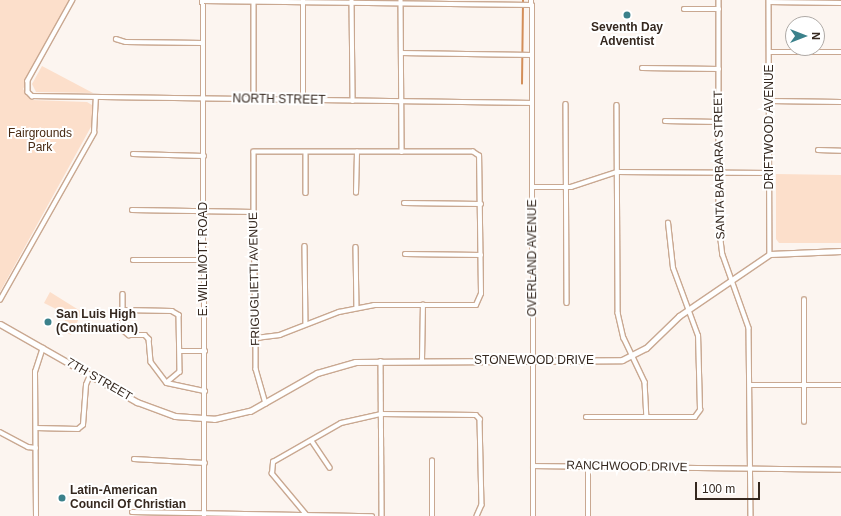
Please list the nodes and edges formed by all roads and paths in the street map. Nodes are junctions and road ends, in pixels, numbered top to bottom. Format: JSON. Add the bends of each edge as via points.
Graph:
{"nodes":[{"id":1,"x":74,"y":0,"type":"edge"},
{"id":2,"x":532,"y":0,"type":"edge"},
{"id":3,"x":719,"y":0,"type":"edge"},
{"id":4,"x":203,"y":1,"type":"edge"},
{"id":5,"x":254,"y":1,"type":"edge"},
{"id":6,"x":303,"y":1,"type":"edge"},
{"id":7,"x":352,"y":1,"type":"edge"},
{"id":8,"x":401,"y":1,"type":"edge"},
{"id":9,"x":769,"y":1,"type":"edge"},
{"id":10,"x":841,"y":3,"type":"edge"},
{"id":11,"x":532,"y":5,"type":"junction"},
{"id":12,"x":684,"y":9,"type":"dead end"},
{"id":13,"x":719,"y":9,"type":"junction"},
{"id":14,"x":116,"y":38,"type":"dead end"},
{"id":15,"x":203,"y":43,"type":"junction"},
{"id":16,"x":401,"y":52,"type":"junction"},
{"id":17,"x":770,"y":52,"type":"junction"},
{"id":18,"x":841,"y":52,"type":"edge"},
{"id":19,"x":532,"y":55,"type":"junction"},
{"id":20,"x":642,"y":68,"type":"dead end"},
{"id":21,"x":719,"y":69,"type":"junction"},
{"id":22,"x":96,"y":98,"type":"junction"},
{"id":23,"x":204,"y":99,"type":"junction"},
{"id":24,"x":254,"y":100,"type":"junction"},
{"id":25,"x":303,"y":101,"type":"junction"},
{"id":26,"x":353,"y":101,"type":"junction"},
{"id":27,"x":770,"y":101,"type":"junction"},
{"id":28,"x":402,"y":102,"type":"junction"},
{"id":29,"x":841,"y":102,"type":"edge"},
{"id":30,"x":532,"y":103,"type":"junction"},
{"id":31,"x":566,"y":104,"type":"dead end"},
{"id":32,"x":617,"y":105,"type":"dead end"},
{"id":33,"x":665,"y":121,"type":"dead end"},
{"id":34,"x":719,"y":122,"type":"junction"},
{"id":35,"x":818,"y":150,"type":"dead end"},
{"id":36,"x":841,"y":151,"type":"edge"},
{"id":37,"x":306,"y":152,"type":"junction"},
{"id":38,"x":356,"y":152,"type":"junction"},
{"id":39,"x":402,"y":152,"type":"junction"},
{"id":40,"x":133,"y":154,"type":"dead end"},
{"id":41,"x":204,"y":156,"type":"junction"},
{"id":42,"x":617,"y":172,"type":"junction"},
{"id":43,"x":719,"y":172,"type":"junction"},
{"id":44,"x":770,"y":173,"type":"junction"},
{"id":45,"x":533,"y":187,"type":"junction"},
{"id":46,"x":566,"y":187,"type":"junction"},
{"id":47,"x":306,"y":193,"type":"dead end"},
{"id":48,"x":356,"y":193,"type":"dead end"},
{"id":49,"x":404,"y":203,"type":"dead end"},
{"id":50,"x":481,"y":204,"type":"junction"},
{"id":51,"x":132,"y":210,"type":"dead end"},
{"id":52,"x":204,"y":212,"type":"junction"},
{"id":53,"x":254,"y":212,"type":"junction"},
{"id":54,"x":668,"y":223,"type":"dead end"},
{"id":55,"x":305,"y":246,"type":"dead end"},
{"id":56,"x":356,"y":247,"type":"dead end"},
{"id":57,"x":841,"y":251,"type":"edge"},
{"id":58,"x":405,"y":254,"type":"dead end"},
{"id":59,"x":770,"y":254,"type":"junction"},
{"id":60,"x":481,"y":255,"type":"junction"},
{"id":61,"x":133,"y":260,"type":"dead end"},
{"id":62,"x":204,"y":260,"type":"junction"},
{"id":63,"x":732,"y":278,"type":"junction"},
{"id":64,"x":123,"y":294,"type":"dead end"},
{"id":65,"x":0,"y":300,"type":"edge"},
{"id":66,"x":804,"y":300,"type":"dead end"},
{"id":67,"x":567,"y":304,"type":"dead end"},
{"id":68,"x":423,"y":305,"type":"junction"},
{"id":69,"x":357,"y":308,"type":"junction"},
{"id":70,"x":690,"y":309,"type":"junction"},
{"id":71,"x":123,"y":310,"type":"junction"},
{"id":72,"x":306,"y":323,"type":"junction"},
{"id":73,"x":0,"y":324,"type":"edge"},
{"id":74,"x":256,"y":338,"type":"junction"},
{"id":75,"x":43,"y":348,"type":"junction"},
{"id":76,"x":180,"y":351,"type":"junction"},
{"id":77,"x":204,"y":351,"type":"junction"},
{"id":78,"x":634,"y":356,"type":"junction"},
{"id":79,"x":381,"y":360,"type":"junction"},
{"id":80,"x":422,"y":360,"type":"junction"},
{"id":81,"x":533,"y":361,"type":"junction"},
{"id":82,"x":90,"y":374,"type":"junction"},
{"id":83,"x":167,"y":383,"type":"junction"},
{"id":84,"x":751,"y":385,"type":"junction"},
{"id":85,"x":805,"y":385,"type":"junction"},
{"id":86,"x":841,"y":385,"type":"edge"},
{"id":87,"x":205,"y":391,"type":"junction"},
{"id":88,"x":266,"y":404,"type":"junction"},
{"id":89,"x":381,"y":414,"type":"junction"},
{"id":90,"x":586,"y":417,"type":"dead end"},
{"id":91,"x":647,"y":417,"type":"junction"},
{"id":92,"x":205,"y":419,"type":"junction"},
{"id":93,"x":804,"y":422,"type":"dead end"},
{"id":94,"x":36,"y":428,"type":"junction"},
{"id":95,"x":0,"y":432,"type":"edge"},
{"id":96,"x":312,"y":441,"type":"junction"},
{"id":97,"x":36,"y":448,"type":"junction"},
{"id":98,"x":134,"y":459,"type":"dead end"},
{"id":99,"x":432,"y":461,"type":"dead end"},
{"id":100,"x":205,"y":463,"type":"junction"},
{"id":101,"x":533,"y":466,"type":"junction"},
{"id":102,"x":588,"y":467,"type":"junction"},
{"id":103,"x":330,"y":468,"type":"dead end"},
{"id":104,"x":751,"y":469,"type":"junction"},
{"id":105,"x":841,"y":470,"type":"edge"},
{"id":106,"x":132,"y":512,"type":"dead end"},
{"id":107,"x":205,"y":515,"type":"edge"},
{"id":108,"x":36,"y":516,"type":"edge"},
{"id":109,"x":306,"y":516,"type":"edge"},
{"id":110,"x":372,"y":516,"type":"edge"},
{"id":111,"x":382,"y":516,"type":"edge"},
{"id":112,"x":432,"y":516,"type":"edge"},
{"id":113,"x":476,"y":516,"type":"edge"},
{"id":114,"x":534,"y":516,"type":"edge"},
{"id":115,"x":588,"y":516,"type":"edge"},
{"id":116,"x":752,"y":516,"type":"edge"}],
"edges":[{"from":1,"to":22,"type":"street","name":"NORTH STREET","via":[[28,81],[28,92],[35,97]]},
{"from":2,"to":11,"type":"street","name":"OVERLAND AVENUE"},
{"from":3,"to":13,"type":"street","name":"SANTA BARBARA STREET"},
{"from":4,"to":5,"type":"street"},
{"from":4,"to":15,"type":"street","name":"E. WILLMOTT ROAD"},
{"from":5,"to":6,"type":"street"},
{"from":5,"to":24,"type":"street"},
{"from":6,"to":7,"type":"street"},
{"from":6,"to":25,"type":"street"},
{"from":7,"to":8,"type":"street"},
{"from":7,"to":26,"type":"street"},
{"from":8,"to":11,"type":"street"},
{"from":8,"to":16,"type":"street"},
{"from":9,"to":10,"type":"street"},
{"from":9,"to":17,"type":"street","name":"DRIFTWOOD AVENUE"},
{"from":11,"to":19,"type":"street","name":"OVERLAND AVENUE"},
{"from":12,"to":13,"type":"street"},
{"from":13,"to":21,"type":"street","name":"SANTA BARBARA STREET"},
{"from":14,"to":15,"type":"street","via":[[126,42]]},
{"from":15,"to":23,"type":"street","name":"E. WILLMOTT ROAD"},
{"from":16,"to":19,"type":"street"},
{"from":16,"to":28,"type":"street"},
{"from":17,"to":18,"type":"street"},
{"from":17,"to":27,"type":"street","name":"DRIFTWOOD AVENUE"},
{"from":19,"to":30,"type":"street","name":"OVERLAND AVENUE"},
{"from":20,"to":21,"type":"street"},
{"from":21,"to":34,"type":"street","name":"SANTA BARBARA STREET"},
{"from":22,"to":23,"type":"street","name":"NORTH STREET"},
{"from":22,"to":65,"type":"street","via":[[94,133]]},
{"from":23,"to":24,"type":"street","name":"NORTH STREET"},
{"from":23,"to":41,"type":"street","name":"E. WILLMOTT ROAD"},
{"from":24,"to":25,"type":"street","name":"NORTH STREET"},
{"from":25,"to":26,"type":"street","name":"NORTH STREET"},
{"from":26,"to":28,"type":"street","name":"NORTH STREET"},
{"from":27,"to":29,"type":"street"},
{"from":27,"to":44,"type":"street","name":"DRIFTWOOD AVENUE"},
{"from":28,"to":30,"type":"street","name":"NORTH STREET"},
{"from":28,"to":39,"type":"street"},
{"from":30,"to":45,"type":"street","name":"OVERLAND AVENUE"},
{"from":31,"to":46,"type":"street"},
{"from":32,"to":42,"type":"street"},
{"from":33,"to":34,"type":"street"},
{"from":34,"to":43,"type":"street","name":"SANTA BARBARA STREET"},
{"from":35,"to":36,"type":"street"},
{"from":37,"to":38,"type":"street"},
{"from":37,"to":47,"type":"street"},
{"from":37,"to":53,"type":"street","name":"FRIGUGLIETTI AVENUE","via":[[254,152]]},
{"from":38,"to":39,"type":"street"},
{"from":38,"to":48,"type":"street"},
{"from":39,"to":50,"type":"street","via":[[473,152],[479,156]]},
{"from":40,"to":41,"type":"street"},
{"from":41,"to":52,"type":"street","name":"E. WILLMOTT ROAD"},
{"from":42,"to":43,"type":"street"},
{"from":42,"to":46,"type":"street"},
{"from":42,"to":78,"type":"street","via":[[618,313]]},
{"from":43,"to":44,"type":"street"},
{"from":43,"to":63,"type":"street","name":"SANTA BARBARA STREET","via":[[720,239]]},
{"from":44,"to":59,"type":"street","name":"DRIFTWOOD AVENUE"},
{"from":45,"to":46,"type":"street"},
{"from":45,"to":81,"type":"street","name":"OVERLAND AVENUE"},
{"from":46,"to":67,"type":"street"},
{"from":49,"to":50,"type":"street"},
{"from":50,"to":60,"type":"street"},
{"from":51,"to":52,"type":"street"},
{"from":52,"to":53,"type":"street"},
{"from":52,"to":62,"type":"street","name":"E. WILLMOTT ROAD"},
{"from":53,"to":74,"type":"street","name":"FRIGUGLIETTI AVENUE"},
{"from":54,"to":70,"type":"street","via":[[673,268]]},
{"from":55,"to":72,"type":"street"},
{"from":56,"to":69,"type":"street"},
{"from":57,"to":59,"type":"street","name":"STONEWOOD DRIVE"},
{"from":58,"to":60,"type":"street"},
{"from":59,"to":63,"type":"street","name":"STONEWOOD DRIVE"},
{"from":60,"to":68,"type":"street","via":[[481,299],[476,305]]},
{"from":61,"to":62,"type":"street"},
{"from":62,"to":77,"type":"street","name":"E. WILLMOTT ROAD"},
{"from":63,"to":70,"type":"street","name":"STONEWOOD DRIVE"},
{"from":63,"to":84,"type":"street","name":"SANTA BARBARA STREET","via":[[749,328]]},
{"from":64,"to":71,"type":"street"},
{"from":66,"to":85,"type":"street"},
{"from":68,"to":69,"type":"street"},
{"from":68,"to":80,"type":"street"},
{"from":69,"to":72,"type":"street"},
{"from":70,"to":78,"type":"street","name":"STONEWOOD DRIVE"},
{"from":70,"to":91,"type":"street","via":[[700,346],[698,414]]},
{"from":71,"to":76,"type":"street","via":[[177,312]]},
{"from":71,"to":83,"type":"street","via":[[125,332],[149,339],[151,362]]},
{"from":72,"to":74,"type":"street","via":[[280,335]]},
{"from":73,"to":75,"type":"street","name":"7TH STREET"},
{"from":74,"to":88,"type":"street","name":"FRIGUGLIETTI AVENUE","via":[[256,373]]},
{"from":75,"to":82,"type":"street","name":"7TH STREET"},
{"from":75,"to":94,"type":"street","via":[[35,372]]},
{"from":76,"to":77,"type":"street"},
{"from":76,"to":83,"type":"street","via":[[180,372]]},
{"from":77,"to":87,"type":"street","name":"E. WILLMOTT ROAD"},
{"from":78,"to":81,"type":"street","name":"STONEWOOD DRIVE","via":[[611,361]]},
{"from":78,"to":91,"type":"street","via":[[645,382]]},
{"from":79,"to":80,"type":"street","name":"STONEWOOD DRIVE"},
{"from":79,"to":88,"type":"street","name":"STONEWOOD DRIVE","via":[[331,368]]},
{"from":79,"to":89,"type":"street"},
{"from":80,"to":81,"type":"street","name":"STONEWOOD DRIVE"},
{"from":81,"to":101,"type":"street","name":"OVERLAND AVENUE"},
{"from":82,"to":92,"type":"street","name":"7TH STREET","via":[[152,408]]},
{"from":82,"to":94,"type":"street","via":[[86,385],[84,425],[78,429]]},
{"from":83,"to":87,"type":"street"},
{"from":84,"to":85,"type":"street"},
{"from":84,"to":104,"type":"street","name":"SANTA BARBARA STREET"},
{"from":85,"to":86,"type":"street"},
{"from":85,"to":93,"type":"street"},
{"from":87,"to":92,"type":"street","name":"E. WILLMOTT ROAD"},
{"from":88,"to":92,"type":"street","name":"STONEWOOD DRIVE","via":[[236,415]]},
{"from":89,"to":96,"type":"street","via":[[341,423]]},
{"from":89,"to":111,"type":"street"},
{"from":89,"to":113,"type":"street","via":[[476,415],[482,427],[480,513]]},
{"from":90,"to":91,"type":"street"},
{"from":92,"to":100,"type":"street","name":"E. WILLMOTT ROAD"},
{"from":94,"to":97,"type":"street"},
{"from":95,"to":97,"type":"street","via":[[28,447]]},
{"from":96,"to":103,"type":"street"},
{"from":96,"to":109,"type":"street","via":[[271,465],[272,474]]},
{"from":97,"to":108,"type":"street"},
{"from":98,"to":100,"type":"street"},
{"from":99,"to":112,"type":"street"},
{"from":100,"to":107,"type":"street","name":"E. WILLMOTT ROAD"},
{"from":101,"to":102,"type":"street","name":"RANCHWOOD DRIVE"},
{"from":101,"to":114,"type":"street","name":"OVERLAND AVENUE"},
{"from":102,"to":104,"type":"street","name":"RANCHWOOD DRIVE"},
{"from":102,"to":115,"type":"street"},
{"from":104,"to":105,"type":"street","name":"RANCHWOOD DRIVE"},
{"from":104,"to":116,"type":"street","name":"SANTA BARBARA STREET"},
{"from":106,"to":107,"type":"street"},
{"from":107,"to":109,"type":"street"},
{"from":109,"to":110,"type":"street"}]}
